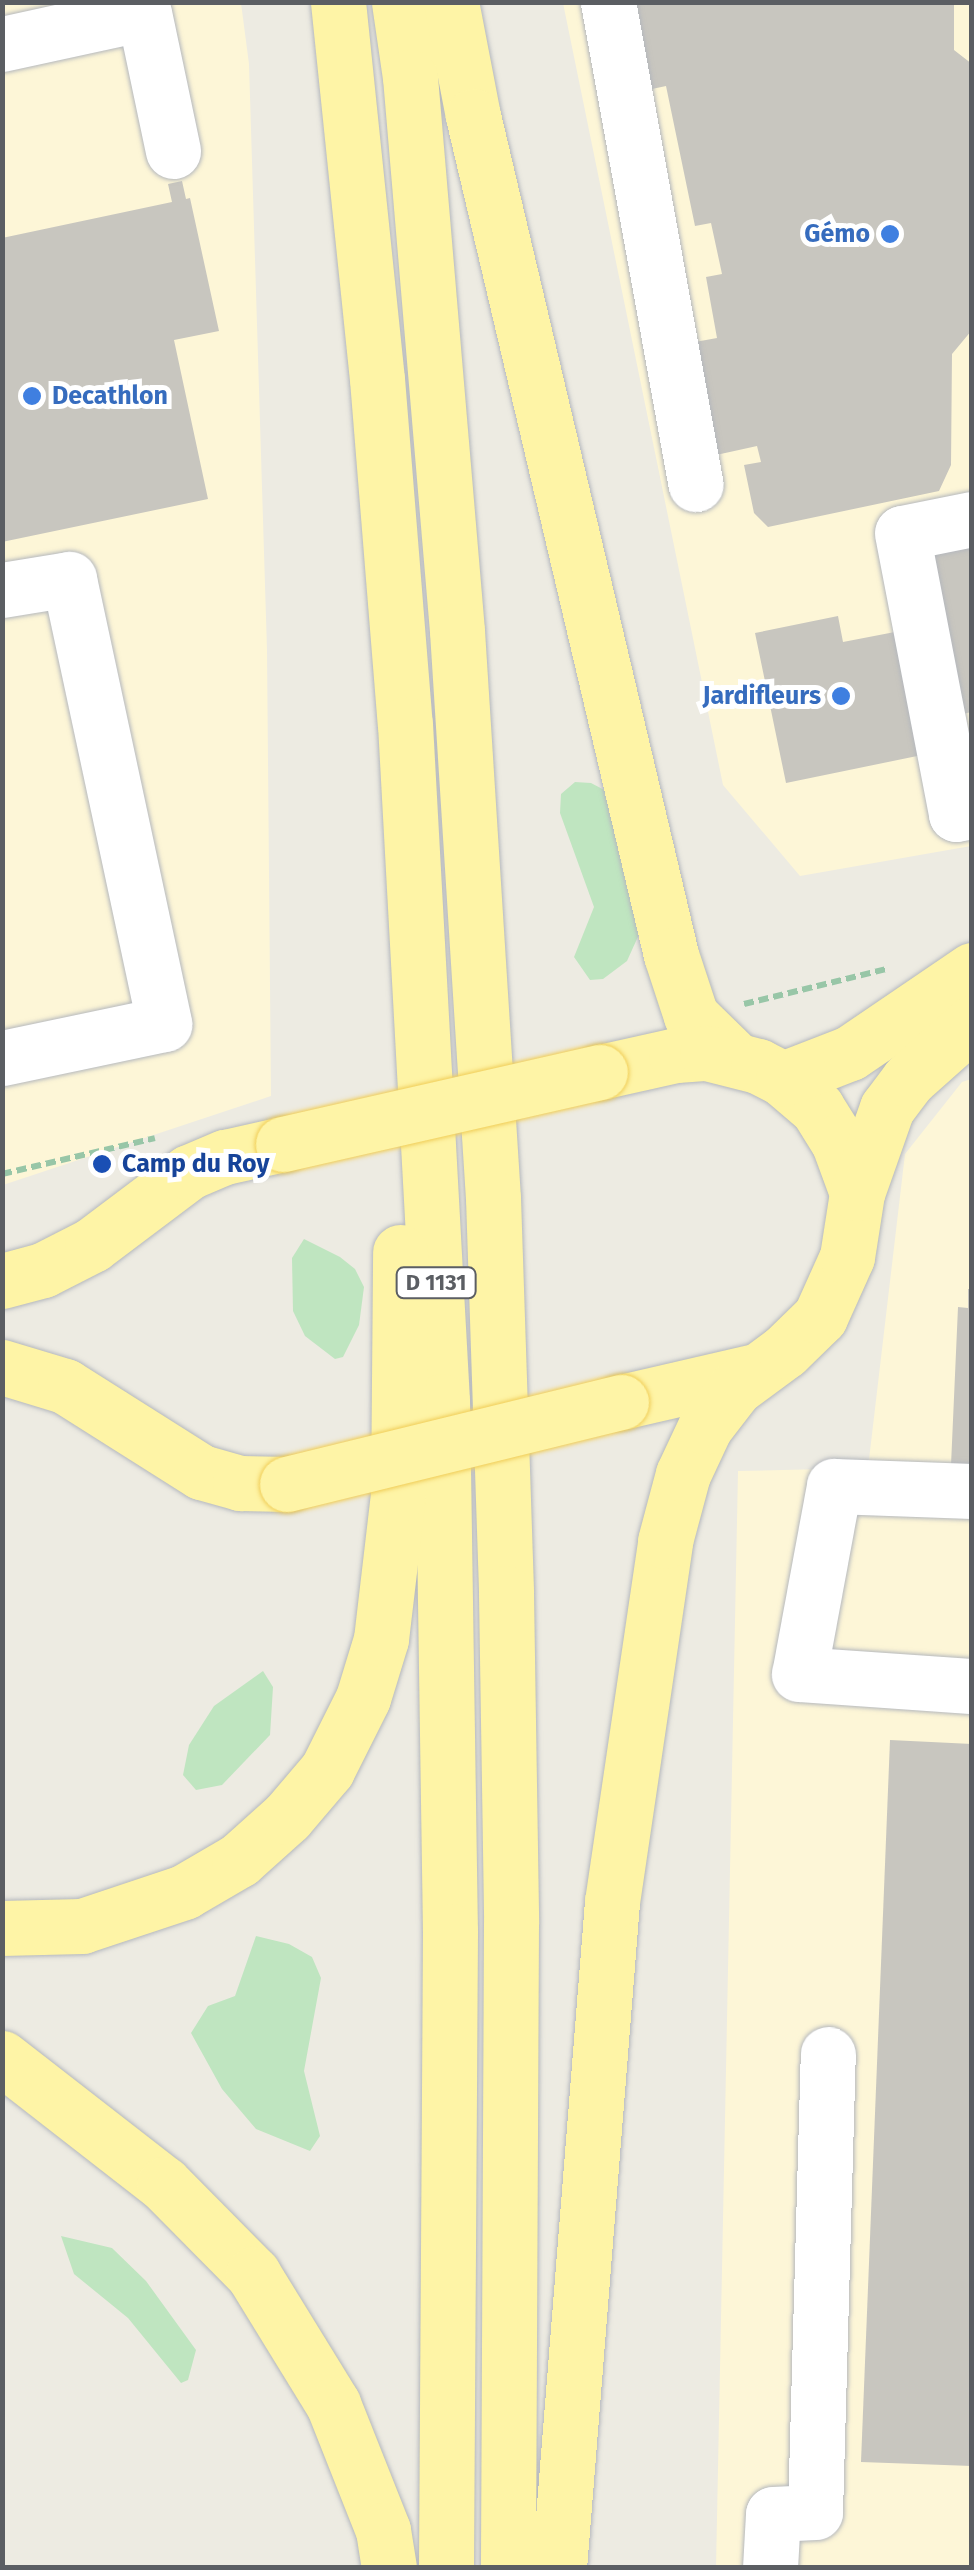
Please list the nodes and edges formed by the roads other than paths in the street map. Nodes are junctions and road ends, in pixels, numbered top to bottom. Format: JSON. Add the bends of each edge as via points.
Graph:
{"nodes":[{"id":1,"x":338,"y":2,"type":"edge"},
{"id":2,"x":399,"y":2,"type":"edge"},
{"id":3,"x":451,"y":2,"type":"edge"},
{"id":4,"x":608,"y":2,"type":"edge"},
{"id":5,"x":2,"y":44,"type":"edge"},
{"id":6,"x":173,"y":152,"type":"dead end"},
{"id":7,"x":696,"y":484,"type":"dead end"},
{"id":8,"x":972,"y":520,"type":"edge"},
{"id":9,"x":2,"y":590,"type":"edge"},
{"id":10,"x":405,"y":724,"type":"junction"},
{"id":11,"x":972,"y":810,"type":"edge"},
{"id":12,"x":972,"y":970,"type":"edge"},
{"id":13,"x":972,"y":1023,"type":"edge"},
{"id":14,"x":733,"y":1057,"type":"junction"},
{"id":15,"x":2,"y":1058,"type":"edge"},
{"id":16,"x":784,"y":1079,"type":"junction"},
{"id":17,"x":857,"y":1193,"type":"junction"},
{"id":18,"x":2,"y":1281,"type":"edge"},
{"id":19,"x":2,"y":1367,"type":"edge"},
{"id":20,"x":756,"y":1370,"type":"junction"},
{"id":21,"x":972,"y":1491,"type":"edge"},
{"id":22,"x":972,"y":1686,"type":"edge"},
{"id":23,"x":2,"y":1928,"type":"edge"},
{"id":24,"x":828,"y":2054,"type":"dead end"},
{"id":25,"x":2,"y":2058,"type":"edge"},
{"id":26,"x":389,"y":2568,"type":"edge"},
{"id":27,"x":446,"y":2568,"type":"edge"},
{"id":28,"x":508,"y":2568,"type":"edge"},
{"id":29,"x":559,"y":2568,"type":"edge"},
{"id":30,"x":770,"y":2568,"type":"edge"}],
"edges":[{"from":1,"to":10,"type":"main road","number":"D 1131"},
{"from":2,"to":28,"type":"main road","number":"D 1131","via":[[458,630],[493,1198],[511,1923]]},
{"from":3,"to":14,"type":"main road","via":[[662,917],[691,1016]]},
{"from":4,"to":7,"type":"lane"},
{"from":5,"to":6,"type":"lane","via":[[144,13]]},
{"from":8,"to":11,"type":"lane","via":[[902,533],[956,814]]},
{"from":9,"to":15,"type":"lane","via":[[69,579],[164,1024]]},
{"from":10,"to":23,"type":"main road","via":[[398,1494],[382,1639],[364,1698],[327,1770],[240,1860],[184,1892],[98,1921]]},
{"from":10,"to":27,"type":"main road","number":"D 1131","via":[[442,1401],[450,1931]]},
{"from":12,"to":16,"type":"main road","via":[[850,1053]]},
{"from":13,"to":17,"type":"main road","via":[[887,1108]]},
{"from":14,"to":16,"type":"main road"},
{"from":14,"to":18,"type":"main road","bridge":true,"via":[[676,1055],[225,1157],[190,1172],[92,1245],[44,1270]]},
{"from":16,"to":17,"type":"main road","via":[[829,1125]]},
{"from":17,"to":20,"type":"main road","via":[[848,1256],[832,1298],[806,1333]]},
{"from":19,"to":20,"type":"main road","bridge":true,"via":[[65,1386],[200,1472],[287,1484]]},
{"from":20,"to":29,"type":"main road","via":[[704,1426],[665,1541],[612,1902]]},
{"from":21,"to":22,"type":"lane","via":[[834,1486],[799,1674]]},
{"from":24,"to":30,"type":"lane","via":[[815,2512],[773,2514]]},
{"from":25,"to":26,"type":"main road","via":[[164,2184],[253,2274],[333,2404],[383,2530]]}]}
